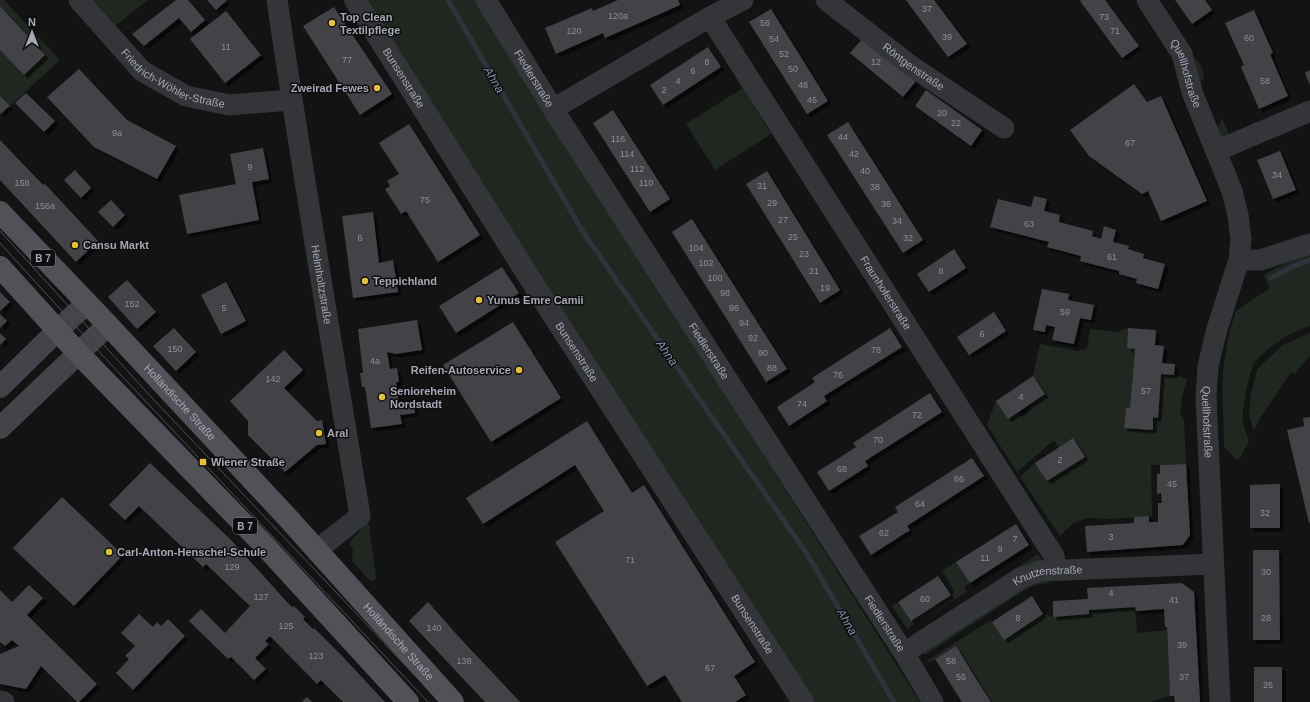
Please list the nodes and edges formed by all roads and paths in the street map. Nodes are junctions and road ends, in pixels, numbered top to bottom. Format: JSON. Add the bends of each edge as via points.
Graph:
{"nodes":[{"id":1,"x":277,"y":0,"type":"edge"},
{"id":2,"x":355,"y":0,"type":"edge"},
{"id":3,"x":486,"y":0,"type":"edge"},
{"id":4,"x":743,"y":0,"type":"edge"},
{"id":5,"x":826,"y":0,"type":"edge"},
{"id":6,"x":1147,"y":0,"type":"edge"},
{"id":7,"x":85,"y":7,"type":"edge"},
{"id":8,"x":710,"y":17,"type":"junction"},
{"id":9,"x":291,"y":100,"type":"junction"},
{"id":10,"x":553,"y":109,"type":"junction"},
{"id":11,"x":1310,"y":112,"type":"edge"},
{"id":12,"x":1004,"y":128,"type":"dead end"},
{"id":13,"x":1216,"y":151,"type":"junction"},
{"id":14,"x":0,"y":212,"type":"edge"},
{"id":15,"x":1310,"y":244,"type":"edge"},
{"id":16,"x":1239,"y":260,"type":"junction"},
{"id":17,"x":0,"y":267,"type":"edge"},
{"id":18,"x":87,"y":303,"type":"junction"},
{"id":19,"x":108,"y":325,"type":"junction"},
{"id":20,"x":57,"y":331,"type":"junction"},
{"id":21,"x":78,"y":353,"type":"junction"},
{"id":22,"x":0,"y":387,"type":"edge"},
{"id":23,"x":0,"y":428,"type":"edge"},
{"id":24,"x":317,"y":550,"type":"junction"},
{"id":25,"x":1213,"y":564,"type":"junction"},
{"id":26,"x":1056,"y":569,"type":"junction"},
{"id":27,"x":904,"y":653,"type":"junction"},
{"id":28,"x":0,"y":701,"type":"edge"},
{"id":29,"x":4,"y":702,"type":"edge"},
{"id":30,"x":408,"y":702,"type":"edge"},
{"id":31,"x":453,"y":702,"type":"edge"},
{"id":32,"x":803,"y":702,"type":"edge"},
{"id":33,"x":933,"y":702,"type":"edge"},
{"id":34,"x":1220,"y":702,"type":"edge"}],
"edges":[{"from":1,"to":9,"type":"street","name":"Helmholtzstraße"},
{"from":2,"to":32,"type":"street","name":"Bunsenstraße","via":[[546,304]]},
{"from":3,"to":10,"type":"street","name":"Fiedlerstraße"},
{"from":4,"to":8,"type":"street"},
{"from":5,"to":12,"type":"street","name":"Röntgenstraße","via":[[911,66]]},
{"from":6,"to":13,"type":"street","name":"Quellhofstraße","via":[[1182,54],[1192,92]]},
{"from":7,"to":9,"type":"street","name":"Friedrich-Wöhler-Straße","via":[[142,71],[186,96],[229,104]]},
{"from":8,"to":10,"type":"street"},
{"from":8,"to":26,"type":"street","name":"Fraunhoferstraße","via":[[1054,556]]},
{"from":9,"to":24,"type":"street","name":"Helmholtzstraße","via":[[360,516]]},
{"from":10,"to":27,"type":"street","name":"Fiedlerstraße"},
{"from":11,"to":13,"type":"street"},
{"from":13,"to":16,"type":"street","name":"Quellhofstraße","via":[[1232,191],[1238,215],[1241,239]]},
{"from":14,"to":18,"type":"main road","name":"Holländische Straße","number":"B 7"},
{"from":15,"to":16,"type":"street","via":[[1260,260]]},
{"from":16,"to":25,"type":"street","name":"Quellhofstraße","via":[[1208,366],[1206,398]]},
{"from":17,"to":20,"type":"main road","number":"B 7"},
{"from":18,"to":19,"type":"main road","name":"Holländische Straße","number":"B 7"},
{"from":18,"to":20,"type":"main road"},
{"from":19,"to":21,"type":"main road"},
{"from":19,"to":24,"type":"main road","name":"Holländische Straße","number":"B 7"},
{"from":20,"to":21,"type":"main road","number":"B 7"},
{"from":20,"to":22,"type":"main road"},
{"from":21,"to":23,"type":"main road"},
{"from":21,"to":30,"type":"main road","number":"B 7","via":[[264,545]]},
{"from":24,"to":31,"type":"main road","name":"Holländische Straße","number":"B 7"},
{"from":25,"to":26,"type":"street","name":"Knutzenstraße"},
{"from":25,"to":34,"type":"street","name":"Quellhofstraße"},
{"from":26,"to":27,"type":"street","name":"Knutzenstraße","via":[[1040,571],[1021,578]]},
{"from":27,"to":33,"type":"street","name":"Fiedlerstraße"},
{"from":28,"to":29,"type":"street"}]}
